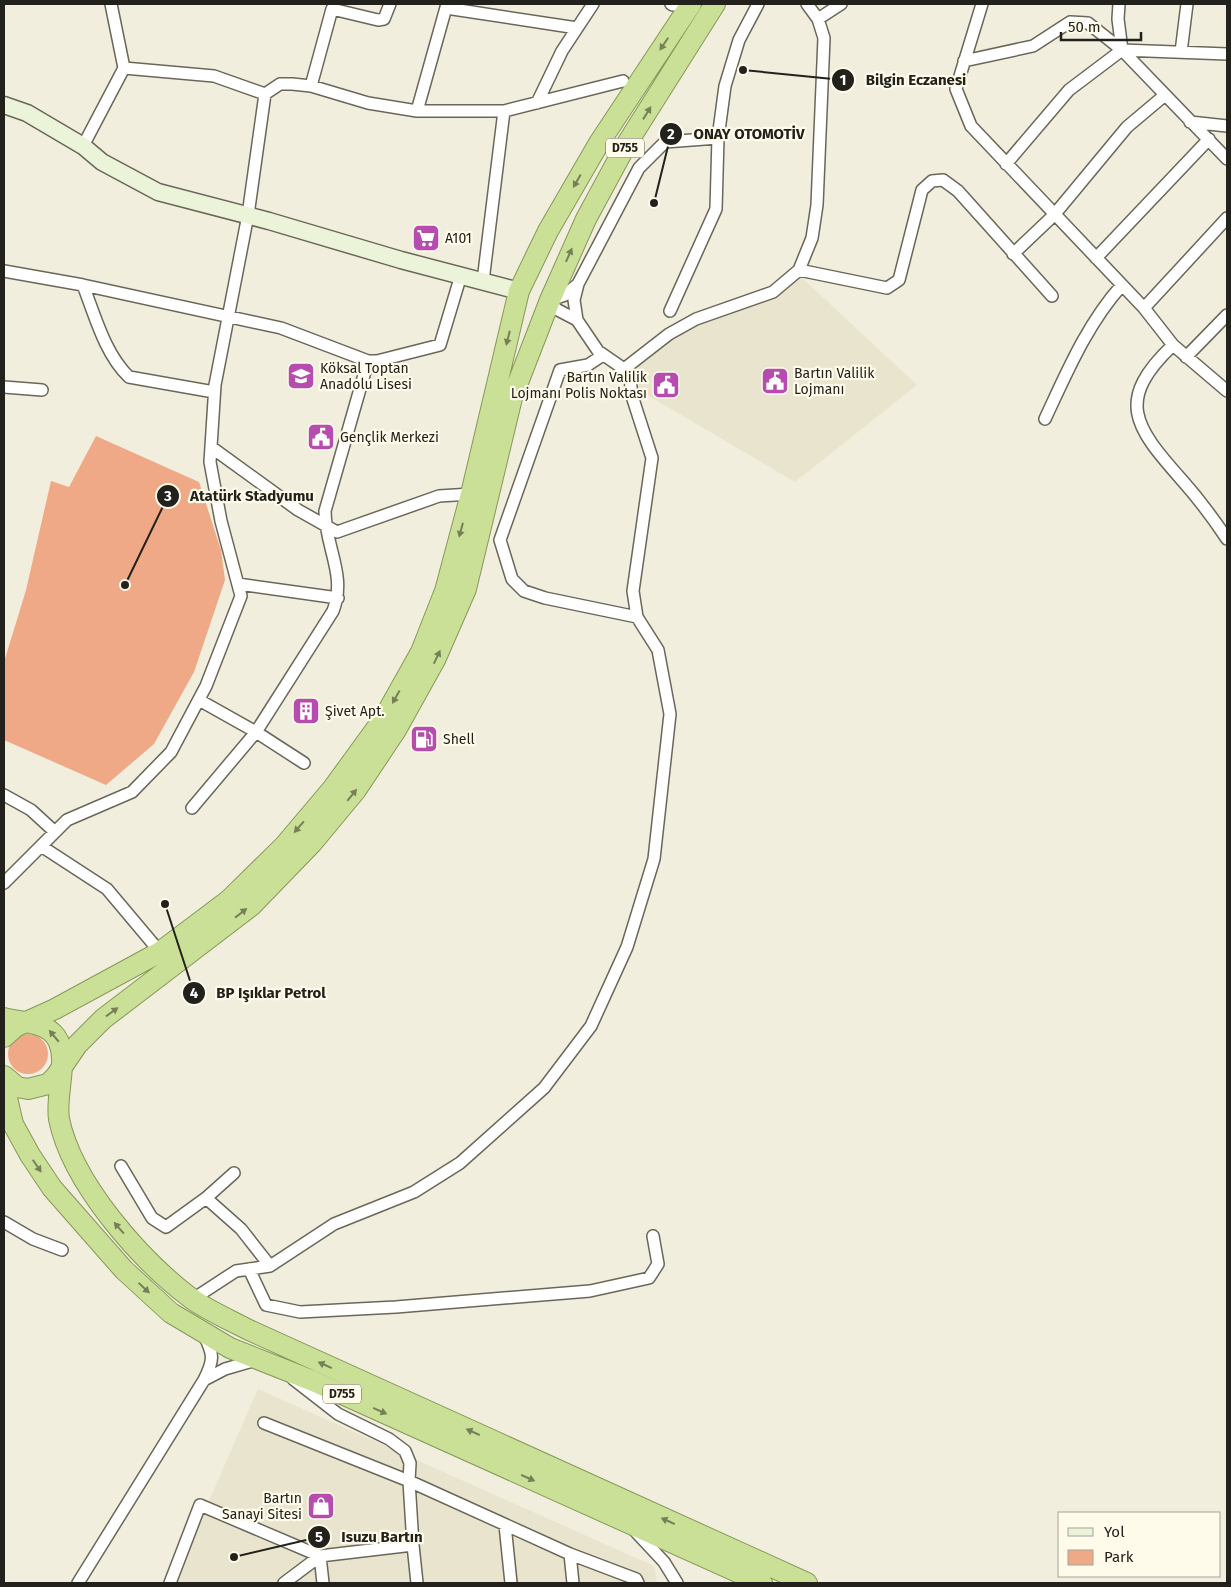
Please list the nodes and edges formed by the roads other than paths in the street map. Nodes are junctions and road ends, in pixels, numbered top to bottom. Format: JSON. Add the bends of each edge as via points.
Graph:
{"nodes":[{"id":1,"x":111,"y":4,"type":"edge"},
{"id":2,"x":390,"y":4,"type":"edge"},
{"id":3,"x":593,"y":4,"type":"edge"},
{"id":4,"x":679,"y":4,"type":"edge"},
{"id":5,"x":714,"y":4,"type":"edge"},
{"id":6,"x":758,"y":4,"type":"edge"},
{"id":7,"x":807,"y":4,"type":"edge"},
{"id":8,"x":841,"y":4,"type":"edge"},
{"id":9,"x":982,"y":4,"type":"edge"},
{"id":10,"x":1119,"y":4,"type":"edge"},
{"id":11,"x":1187,"y":4,"type":"edge"},
{"id":12,"x":447,"y":6,"type":"edge"},
{"id":13,"x":818,"y":19,"type":"junction"},
{"id":14,"x":577,"y":28,"type":"junction"},
{"id":15,"x":1122,"y":50,"type":"junction"},
{"id":16,"x":1181,"y":52,"type":"junction"},
{"id":17,"x":1227,"y":54,"type":"edge"},
{"id":18,"x":964,"y":61,"type":"junction"},
{"id":19,"x":124,"y":68,"type":"junction"},
{"id":20,"x":623,"y":81,"type":"dead end"},
{"id":21,"x":311,"y":86,"type":"junction"},
{"id":22,"x":265,"y":94,"type":"junction"},
{"id":23,"x":1165,"y":95,"type":"junction"},
{"id":24,"x":537,"y":103,"type":"junction"},
{"id":25,"x":4,"y":105,"type":"edge"},
{"id":26,"x":417,"y":111,"type":"junction"},
{"id":27,"x":504,"y":111,"type":"junction"},
{"id":28,"x":1190,"y":122,"type":"junction"},
{"id":29,"x":1227,"y":126,"type":"edge"},
{"id":30,"x":718,"y":138,"type":"junction"},
{"id":31,"x":1209,"y":139,"type":"junction"},
{"id":32,"x":83,"y":146,"type":"junction"},
{"id":33,"x":1227,"y":159,"type":"edge"},
{"id":34,"x":1006,"y":164,"type":"junction"},
{"id":35,"x":248,"y":215,"type":"junction"},
{"id":36,"x":1054,"y":215,"type":"junction"},
{"id":37,"x":1227,"y":218,"type":"edge"},
{"id":38,"x":1013,"y":254,"type":"junction"},
{"id":39,"x":1096,"y":258,"type":"junction"},
{"id":40,"x":799,"y":270,"type":"junction"},
{"id":41,"x":4,"y":271,"type":"edge"},
{"id":42,"x":461,"y":275,"type":"junction"},
{"id":43,"x":483,"y":281,"type":"junction"},
{"id":44,"x":578,"y":284,"type":"junction"},
{"id":45,"x":83,"y":285,"type":"junction"},
{"id":46,"x":1122,"y":285,"type":"junction"},
{"id":47,"x":519,"y":291,"type":"junction"},
{"id":48,"x":1052,"y":296,"type":"dead end"},
{"id":49,"x":550,"y":300,"type":"junction"},
{"id":50,"x":1144,"y":308,"type":"junction"},
{"id":51,"x":670,"y":311,"type":"dead end"},
{"id":52,"x":1227,"y":315,"type":"edge"},
{"id":53,"x":229,"y":317,"type":"junction"},
{"id":54,"x":577,"y":320,"type":"junction"},
{"id":55,"x":1173,"y":345,"type":"junction"},
{"id":56,"x":603,"y":355,"type":"junction"},
{"id":57,"x":1186,"y":357,"type":"junction"},
{"id":58,"x":368,"y":361,"type":"junction"},
{"id":59,"x":624,"y":369,"type":"junction"},
{"id":60,"x":4,"y":387,"type":"edge"},
{"id":61,"x":42,"y":390,"type":"dead end"},
{"id":62,"x":1227,"y":391,"type":"edge"},
{"id":63,"x":214,"y":392,"type":"junction"},
{"id":64,"x":1045,"y":418,"type":"dead end"},
{"id":65,"x":211,"y":447,"type":"junction"},
{"id":66,"x":471,"y":494,"type":"junction"},
{"id":67,"x":325,"y":526,"type":"junction"},
{"id":68,"x":1227,"y":540,"type":"edge"},
{"id":69,"x":238,"y":584,"type":"junction"},
{"id":70,"x":338,"y":598,"type":"junction"},
{"id":71,"x":637,"y":617,"type":"junction"},
{"id":72,"x":199,"y":700,"type":"junction"},
{"id":73,"x":256,"y":732,"type":"junction"},
{"id":74,"x":304,"y":763,"type":"dead end"},
{"id":75,"x":4,"y":796,"type":"edge"},
{"id":76,"x":192,"y":808,"type":"dead end"},
{"id":77,"x":55,"y":832,"type":"junction"},
{"id":78,"x":41,"y":846,"type":"junction"},
{"id":79,"x":4,"y":883,"type":"edge"},
{"id":80,"x":160,"y":952,"type":"junction"},
{"id":81,"x":4,"y":1024,"type":"edge"},
{"id":82,"x":25,"y":1024,"type":"junction"},
{"id":83,"x":61,"y":1066,"type":"junction"},
{"id":84,"x":4,"y":1076,"type":"edge"},
{"id":85,"x":4,"y":1085,"type":"edge"},
{"id":86,"x":121,"y":1166,"type":"dead end"},
{"id":87,"x":234,"y":1173,"type":"dead end"},
{"id":88,"x":206,"y":1198,"type":"junction"},
{"id":89,"x":4,"y":1222,"type":"edge"},
{"id":90,"x":654,"y":1236,"type":"dead end"},
{"id":91,"x":62,"y":1250,"type":"dead end"},
{"id":92,"x":270,"y":1266,"type":"junction"},
{"id":93,"x":249,"y":1269,"type":"junction"},
{"id":94,"x":193,"y":1299,"type":"junction"},
{"id":95,"x":203,"y":1333,"type":"junction"},
{"id":96,"x":256,"y":1360,"type":"junction"},
{"id":97,"x":280,"y":1369,"type":"junction"},
{"id":98,"x":204,"y":1380,"type":"junction"},
{"id":99,"x":264,"y":1423,"type":"dead end"},
{"id":100,"x":409,"y":1481,"type":"junction"},
{"id":101,"x":628,"y":1523,"type":"junction"},
{"id":102,"x":504,"y":1525,"type":"junction"},
{"id":103,"x":713,"y":1541,"type":"junction"},
{"id":104,"x":412,"y":1545,"type":"junction"},
{"id":105,"x":570,"y":1554,"type":"junction"},
{"id":106,"x":320,"y":1556,"type":"junction"},
{"id":107,"x":768,"y":1576,"type":"edge"},
{"id":108,"x":736,"y":1580,"type":"edge"},
{"id":109,"x":78,"y":1583,"type":"edge"},
{"id":110,"x":170,"y":1583,"type":"edge"},
{"id":111,"x":284,"y":1583,"type":"edge"},
{"id":112,"x":323,"y":1583,"type":"edge"},
{"id":113,"x":417,"y":1583,"type":"edge"},
{"id":114,"x":511,"y":1583,"type":"edge"},
{"id":115,"x":573,"y":1583,"type":"edge"},
{"id":116,"x":638,"y":1583,"type":"edge"},
{"id":117,"x":678,"y":1583,"type":"edge"},
{"id":118,"x":806,"y":1583,"type":"edge"}],
"edges":[{"from":1,"to":19,"type":"street"},
{"from":2,"to":21,"type":"street","via":[[384,19],[378,20],[332,9]]},
{"from":3,"to":14,"type":"street"},
{"from":4,"to":47,"type":"highway","number":"D755","one_way":true,"via":[[548,231]]},
{"from":49,"to":5,"type":"highway","number":"D755","one_way":true,"via":[[586,219],[626,145]]},
{"from":6,"to":30,"type":"street","via":[[739,40],[728,76]]},
{"from":7,"to":13,"type":"street"},
{"from":8,"to":13,"type":"street"},
{"from":9,"to":18,"type":"street"},
{"from":10,"to":15,"type":"street"},
{"from":11,"to":16,"type":"street"},
{"from":12,"to":14,"type":"street"},
{"from":12,"to":26,"type":"street"},
{"from":13,"to":40,"type":"street","via":[[824,38],[817,205],[812,238]]},
{"from":14,"to":24,"type":"street"},
{"from":15,"to":16,"type":"street"},
{"from":15,"to":18,"type":"street","via":[[1088,23],[1070,22],[1033,46]]},
{"from":15,"to":23,"type":"street"},
{"from":15,"to":34,"type":"street","via":[[1068,90]]},
{"from":16,"to":17,"type":"street"},
{"from":18,"to":34,"type":"street","via":[[956,89],[970,126]]},
{"from":19,"to":22,"type":"street","via":[[214,76]]},
{"from":19,"to":32,"type":"street"},
{"from":20,"to":24,"type":"street"},
{"from":21,"to":22,"type":"street","via":[[280,84]]},
{"from":21,"to":26,"type":"street","via":[[368,104]]},
{"from":22,"to":35,"type":"street"},
{"from":23,"to":28,"type":"street"},
{"from":23,"to":36,"type":"street","via":[[1127,128]]},
{"from":24,"to":27,"type":"street"},
{"from":25,"to":32,"type":"main road","via":[[27,113]]},
{"from":26,"to":27,"type":"street"},
{"from":27,"to":43,"type":"street"},
{"from":28,"to":29,"type":"street"},
{"from":28,"to":31,"type":"street"},
{"from":30,"to":44,"type":"street","via":[[664,142],[639,168]]},
{"from":30,"to":51,"type":"street","via":[[716,209]]},
{"from":31,"to":33,"type":"street"},
{"from":31,"to":39,"type":"street"},
{"from":32,"to":35,"type":"main road","via":[[102,162],[158,192]]},
{"from":34,"to":36,"type":"street"},
{"from":35,"to":42,"type":"main road"},
{"from":35,"to":53,"type":"street"},
{"from":36,"to":38,"type":"street"},
{"from":36,"to":39,"type":"street"},
{"from":37,"to":50,"type":"street"},
{"from":38,"to":40,"type":"street","via":[[958,191],[943,180],[932,181],[922,190],[899,280],[887,288]]},
{"from":38,"to":48,"type":"street"},
{"from":39,"to":46,"type":"street"},
{"from":40,"to":59,"type":"street","via":[[773,292],[696,319],[669,334]]},
{"from":41,"to":45,"type":"street"},
{"from":42,"to":43,"type":"main road"},
{"from":42,"to":58,"type":"street","via":[[440,345],[386,360]]},
{"from":43,"to":47,"type":"main road"},
{"from":44,"to":49,"type":"street","via":[[565,295]]},
{"from":44,"to":54,"type":"street","via":[[574,300]]},
{"from":45,"to":53,"type":"street"},
{"from":45,"to":63,"type":"street","via":[[107,346],[129,377]]},
{"from":46,"to":50,"type":"street"},
{"from":46,"to":64,"type":"street","via":[[1089,330]]},
{"from":47,"to":49,"type":"highway"},
{"from":47,"to":66,"type":"highway","number":"D755","one_way":true},
{"from":49,"to":54,"type":"street","via":[[556,309]]},
{"from":83,"to":49,"type":"highway","number":"D755","one_way":true,"via":[[76,1045],[103,1019],[258,899],[312,843],[356,790],[396,730],[435,660],[466,589],[512,398]]},
{"from":50,"to":55,"type":"street"},
{"from":52,"to":57,"type":"street"},
{"from":53,"to":58,"type":"street","via":[[281,328]]},
{"from":53,"to":63,"type":"street"},
{"from":54,"to":56,"type":"street"},
{"from":55,"to":57,"type":"street"},
{"from":55,"to":68,"type":"street","via":[[1143,379],[1137,402],[1139,419],[1152,446],[1204,506]]},
{"from":56,"to":59,"type":"street"},
{"from":56,"to":71,"type":"street","via":[[588,365],[560,370],[500,540],[512,580],[524,591]]},
{"from":57,"to":62,"type":"street"},
{"from":58,"to":67,"type":"street","via":[[335,470],[325,511]]},
{"from":59,"to":71,"type":"street","via":[[630,378],[632,396],[652,458],[633,591]]},
{"from":60,"to":61,"type":"street"},
{"from":63,"to":65,"type":"street"},
{"from":65,"to":67,"type":"street"},
{"from":65,"to":69,"type":"street","via":[[210,462],[221,521]]},
{"from":66,"to":67,"type":"street","via":[[439,496],[337,532]]},
{"from":66,"to":80,"type":"highway","number":"D755","one_way":true,"via":[[445,591],[421,652],[384,718],[333,788],[284,846],[229,900]]},
{"from":67,"to":70,"type":"street","via":[[339,584]]},
{"from":69,"to":70,"type":"street"},
{"from":69,"to":72,"type":"street","via":[[241,596]]},
{"from":70,"to":73,"type":"street","via":[[333,611]]},
{"from":71,"to":92,"type":"street","via":[[658,650],[670,714],[654,859],[628,947],[591,1026],[544,1088],[460,1163],[414,1192],[334,1224]]},
{"from":72,"to":73,"type":"street"},
{"from":72,"to":77,"type":"street","via":[[172,752],[132,792],[67,820]]},
{"from":73,"to":74,"type":"street"},
{"from":73,"to":76,"type":"street"},
{"from":75,"to":77,"type":"street","via":[[31,810]]},
{"from":77,"to":78,"type":"street"},
{"from":78,"to":79,"type":"street"},
{"from":78,"to":80,"type":"street","via":[[107,890]]},
{"from":80,"to":82,"type":"highway","number":"D755"},
{"from":81,"to":82,"type":"highway"},
{"from":83,"to":82,"type":"highway","one_way":true,"via":[[60,1045],[55,1035],[47,1028]]},
{"from":83,"to":84,"type":"highway","via":[[48,1084],[38,1088],[17,1087]]},
{"from":94,"to":83,"type":"highway","number":"D755","one_way":true,"via":[[156,1267],[118,1227],[92,1194],[73,1162],[63,1139],[58,1110]]},
{"from":85,"to":95,"type":"highway","number":"D755","one_way":true,"via":[[13,1124],[52,1188],[124,1270],[171,1313]]},
{"from":86,"to":88,"type":"street","via":[[152,1218],[166,1227]]},
{"from":87,"to":88,"type":"street"},
{"from":88,"to":92,"type":"street","via":[[241,1229]]},
{"from":89,"to":91,"type":"street"},
{"from":90,"to":93,"type":"street","via":[[658,1264],[649,1278],[590,1291],[396,1307],[300,1312],[266,1305]]},
{"from":92,"to":93,"type":"street"},
{"from":93,"to":94,"type":"street","via":[[236,1271]]},
{"from":103,"to":94,"type":"highway","number":"D755","one_way":true,"via":[[249,1330]]},
{"from":95,"to":96,"type":"highway","number":"D755"},
{"from":95,"to":98,"type":"street","via":[[212,1363]]},
{"from":96,"to":97,"type":"highway","number":"D755"},
{"from":96,"to":98,"type":"street","via":[[225,1369]]},
{"from":97,"to":100,"type":"street","via":[[338,1414],[406,1450],[410,1463]]},
{"from":97,"to":101,"type":"highway","number":"D755","one_way":true},
{"from":98,"to":109,"type":"street"},
{"from":99,"to":100,"type":"street"},
{"from":100,"to":102,"type":"street"},
{"from":100,"to":104,"type":"street"},
{"from":101,"to":108,"type":"highway","number":"D755"},
{"from":101,"to":117,"type":"street","via":[[664,1562]]},
{"from":102,"to":105,"type":"street"},
{"from":102,"to":114,"type":"street"},
{"from":103,"to":107,"type":"highway","number":"D755"},
{"from":103,"to":108,"type":"street","via":[[736,1562]]},
{"from":104,"to":106,"type":"street"},
{"from":104,"to":113,"type":"street"},
{"from":105,"to":115,"type":"street"},
{"from":105,"to":116,"type":"street","via":[[636,1578]]},
{"from":106,"to":110,"type":"street","via":[[200,1505]]},
{"from":106,"to":111,"type":"street"},
{"from":106,"to":112,"type":"street"},
{"from":107,"to":108,"type":"highway","number":"D755"},
{"from":107,"to":118,"type":"highway","number":"D755"}]}
